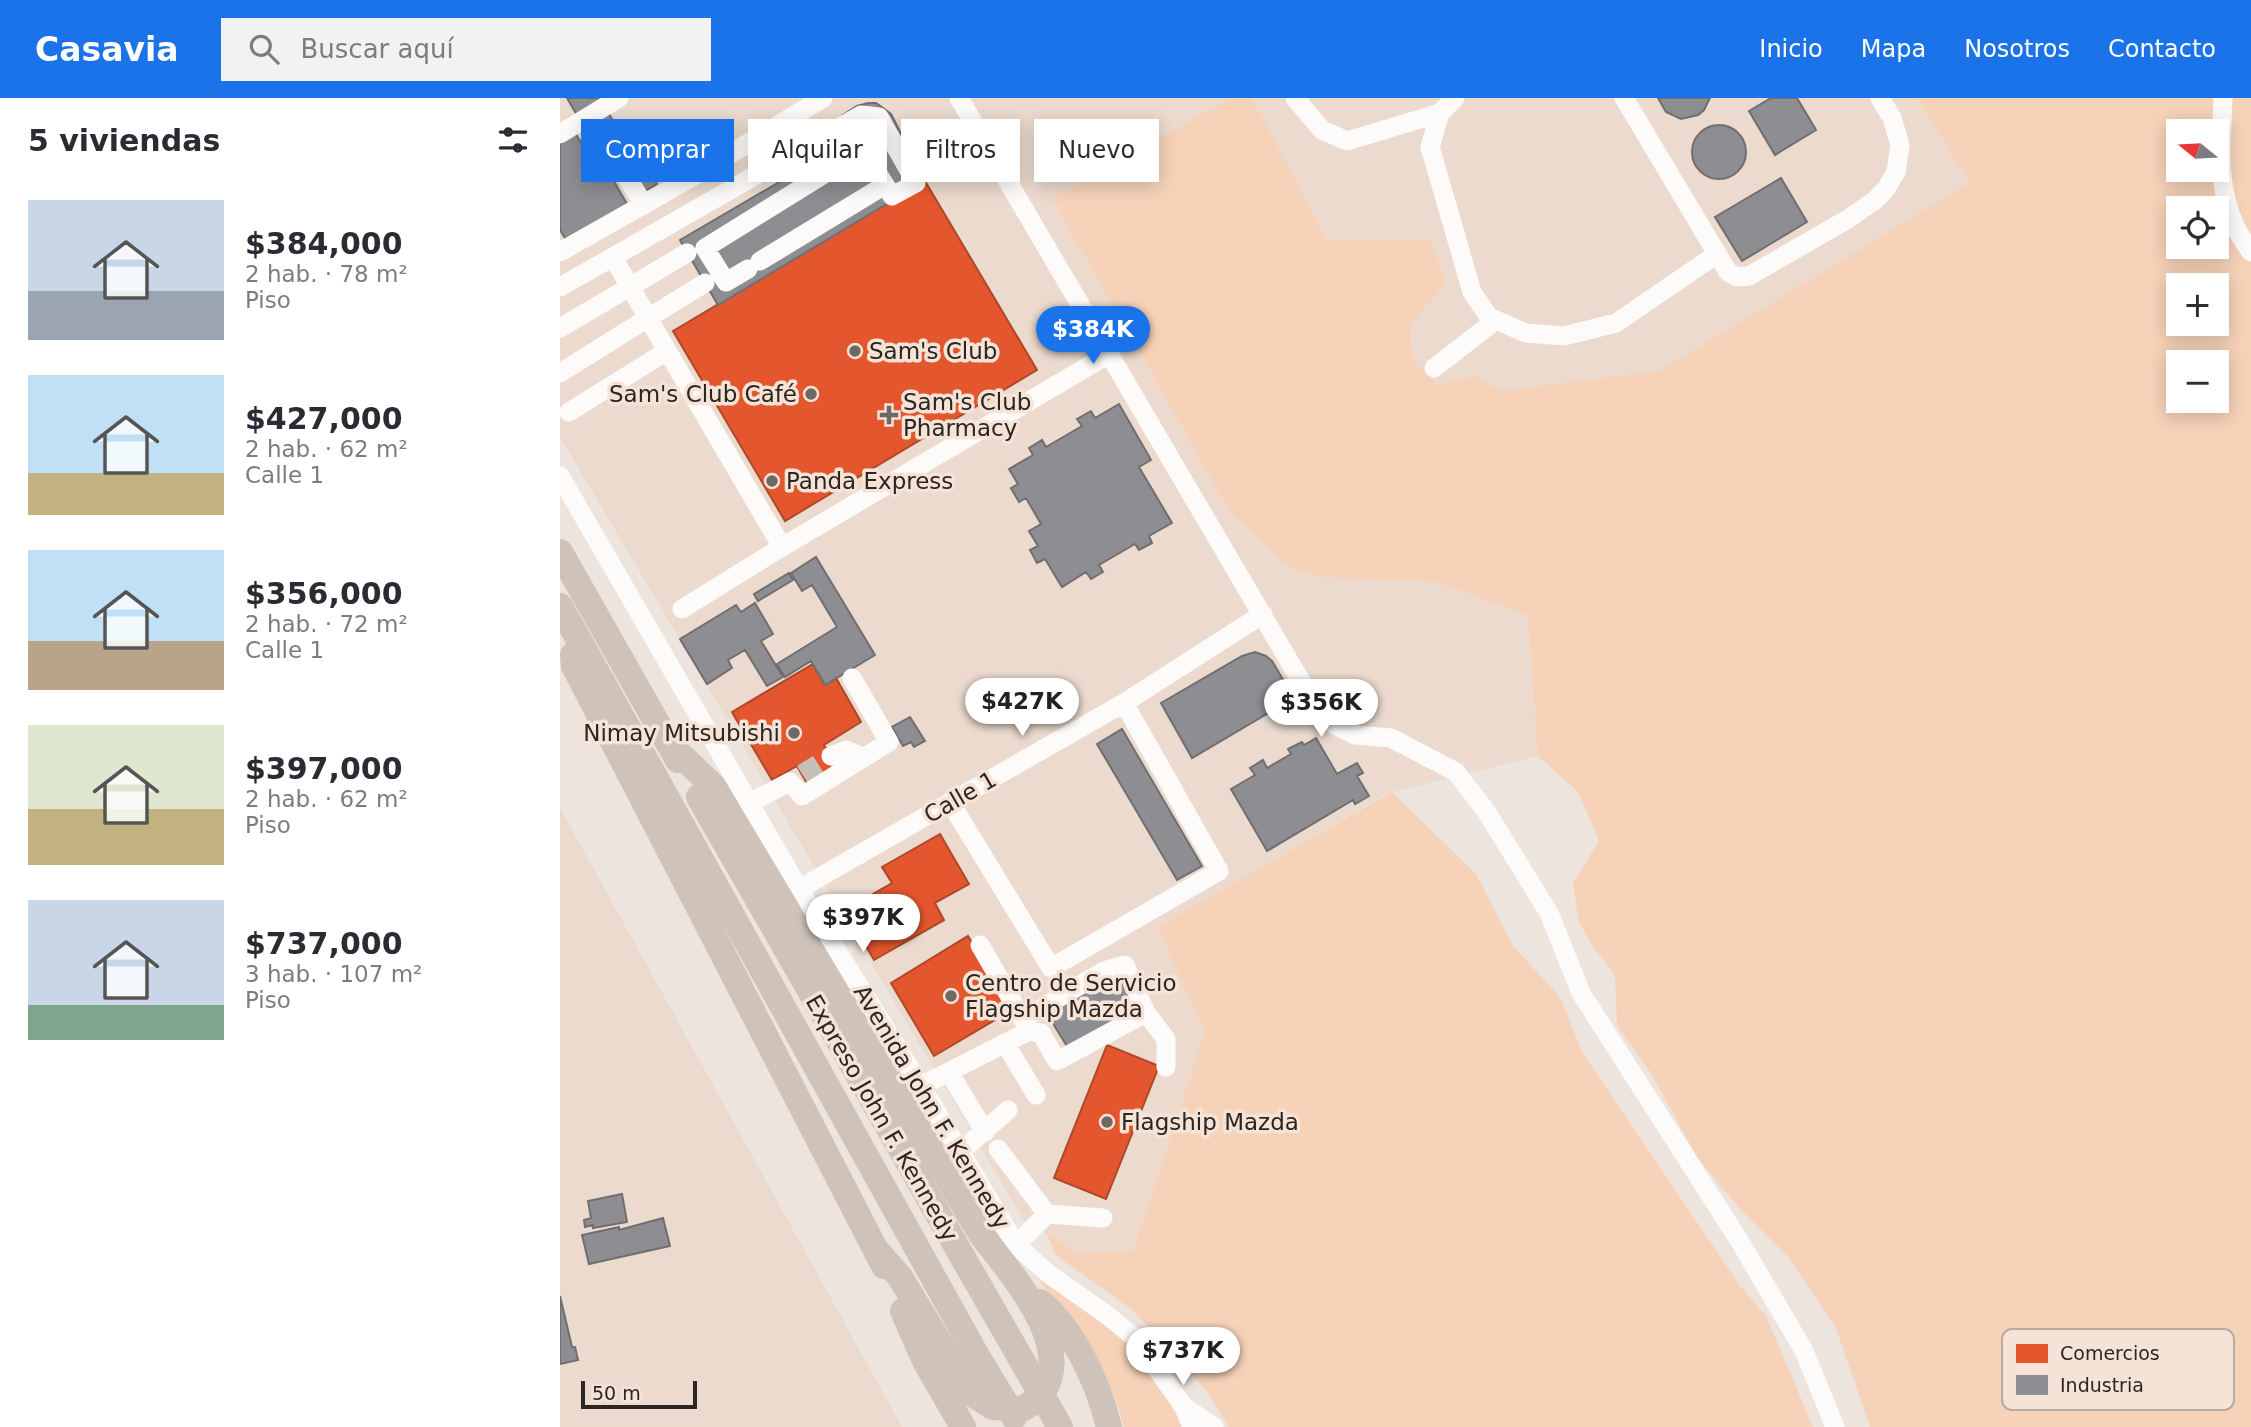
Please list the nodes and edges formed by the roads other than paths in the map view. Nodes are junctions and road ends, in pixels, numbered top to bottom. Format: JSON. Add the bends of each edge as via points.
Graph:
{"nodes":[{"id":1,"x":619,"y":98,"type":"edge"},
{"id":2,"x":823,"y":98,"type":"edge"},
{"id":3,"x":959,"y":98,"type":"edge"},
{"id":4,"x":1295,"y":98,"type":"edge"},
{"id":5,"x":1455,"y":98,"type":"edge"},
{"id":6,"x":1624,"y":98,"type":"edge"},
{"id":7,"x":1880,"y":98,"type":"edge"},
{"id":8,"x":2223,"y":98,"type":"edge"},
{"id":9,"x":1440,"y":113,"type":"junction"},
{"id":10,"x":590,"y":116,"type":"junction"},
{"id":11,"x":560,"y":134,"type":"edge"},
{"id":12,"x":885,"y":185,"type":"junction"},
{"id":13,"x":644,"y":205,"type":"junction"},
{"id":14,"x":560,"y":252,"type":"edge"},
{"id":15,"x":2251,"y":252,"type":"edge"},
{"id":16,"x":687,"y":253,"type":"dead end"},
{"id":17,"x":1717,"y":254,"type":"junction"},
{"id":18,"x":613,"y":257,"type":"junction"},
{"id":19,"x":705,"y":283,"type":"dead end"},
{"id":20,"x":560,"y":287,"type":"edge"},
{"id":21,"x":631,"y":287,"type":"junction"},
{"id":22,"x":648,"y":318,"type":"junction"},
{"id":23,"x":1496,"y":320,"type":"junction"},
{"id":24,"x":560,"y":328,"type":"edge"},
{"id":25,"x":667,"y":351,"type":"junction"},
{"id":26,"x":1109,"y":354,"type":"junction"},
{"id":27,"x":1434,"y":368,"type":"dead end"},
{"id":28,"x":560,"y":373,"type":"edge"},
{"id":29,"x":569,"y":412,"type":"dead end"},
{"id":30,"x":560,"y":476,"type":"edge"},
{"id":31,"x":782,"y":547,"type":"junction"},
{"id":32,"x":560,"y":552,"type":"edge"},
{"id":33,"x":682,"y":609,"type":"dead end"},
{"id":34,"x":1262,"y":614,"type":"junction"},
{"id":35,"x":566,"y":615,"type":"edge"},
{"id":36,"x":852,"y":678,"type":"dead end"},
{"id":37,"x":1124,"y":703,"type":"junction"},
{"id":38,"x":670,"y":745,"type":"junction"},
{"id":39,"x":831,"y":756,"type":"tunnel mouth"},
{"id":40,"x":863,"y":758,"type":"junction"},
{"id":41,"x":950,"y":802,"type":"junction"},
{"id":42,"x":750,"y":803,"type":"junction"},
{"id":43,"x":799,"y":889,"type":"junction"},
{"id":44,"x":981,"y":945,"type":"dead end"},
{"id":45,"x":1146,"y":1013,"type":"junction"},
{"id":46,"x":1026,"y":1025,"type":"junction"},
{"id":47,"x":1005,"y":1043,"type":"junction"},
{"id":48,"x":1166,"y":1067,"type":"dead end"},
{"id":49,"x":949,"y":1072,"type":"junction"},
{"id":50,"x":921,"y":1086,"type":"junction"},
{"id":51,"x":1036,"y":1095,"type":"dead end"},
{"id":52,"x":1008,"y":1110,"type":"dead end"},
{"id":53,"x":985,"y":1132,"type":"junction"},
{"id":54,"x":998,"y":1149,"type":"dead end"},
{"id":55,"x":960,"y":1153,"type":"junction"},
{"id":56,"x":1047,"y":1214,"type":"junction"},
{"id":57,"x":1103,"y":1217,"type":"dead end"},
{"id":58,"x":1016,"y":1245,"type":"junction"},
{"id":59,"x":877,"y":1251,"type":"junction"},
{"id":60,"x":1021,"y":1287,"type":"junction"},
{"id":61,"x":1184,"y":1407,"type":"junction"},
{"id":62,"x":963,"y":1427,"type":"edge"},
{"id":63,"x":1020,"y":1427,"type":"edge"},
{"id":64,"x":1060,"y":1427,"type":"edge"},
{"id":65,"x":1109,"y":1427,"type":"edge"},
{"id":66,"x":1192,"y":1427,"type":"edge"},
{"id":67,"x":1214,"y":1427,"type":"edge"},
{"id":68,"x":1835,"y":1427,"type":"edge"}],
"edges":[{"from":1,"to":10,"type":"street"},
{"from":2,"to":13,"type":"street"},
{"from":3,"to":26,"type":"street"},
{"from":4,"to":9,"type":"street","via":[[1322,130],[1347,141]]},
{"from":5,"to":9,"type":"street"},
{"from":6,"to":17,"type":"street"},
{"from":7,"to":17,"type":"street","via":[[1900,145],[1896,173],[1874,201],[1749,276],[1728,272]]},
{"from":8,"to":15,"type":"street","via":[[2220,170],[2229,212]]},
{"from":9,"to":23,"type":"street","via":[[1430,147],[1472,292]]},
{"from":10,"to":11,"type":"street"},
{"from":10,"to":13,"type":"street"},
{"from":12,"to":12,"type":"street","via":[[863,150],[705,248],[726,282]]},
{"from":12,"to":18,"type":"street","via":[[892,196],[916,183],[879,117],[861,115]]},
{"from":13,"to":14,"type":"street"},
{"from":16,"to":21,"type":"street"},
{"from":17,"to":23,"type":"street","via":[[1616,323],[1564,336],[1526,333]]},
{"from":18,"to":20,"type":"street"},
{"from":18,"to":21,"type":"street"},
{"from":19,"to":22,"type":"street"},
{"from":21,"to":22,"type":"street"},
{"from":21,"to":24,"type":"street"},
{"from":22,"to":25,"type":"street"},
{"from":22,"to":28,"type":"street"},
{"from":23,"to":27,"type":"street"},
{"from":25,"to":29,"type":"street"},
{"from":25,"to":31,"type":"street"},
{"from":26,"to":31,"type":"street"},
{"from":26,"to":34,"type":"street"},
{"from":30,"to":42,"type":"street","name":"Avenida John F. Kennedy"},
{"from":31,"to":33,"type":"street"},
{"from":32,"to":38,"type":"highway","name":"Expreso John F. Kennedy"},
{"from":34,"to":37,"type":"street","name":"Calle 1"},
{"from":34,"to":68,"type":"street","via":[[1302,683],[1335,725],[1354,735],[1391,738],[1456,772],[1486,811],[1549,913],[1581,993],[1804,1351]]},
{"from":35,"to":59,"type":"highway","via":[[574,666]]},
{"from":35,"to":63,"type":"highway","name":"Expreso John F. Kennedy"},
{"from":36,"to":40,"type":"street","via":[[889,742]]},
{"from":37,"to":41,"type":"street","name":"Calle 1"},
{"from":37,"to":41,"type":"street","via":[[1219,870],[1051,968]]},
{"from":38,"to":60,"type":"highway","via":[[713,786],[981,1234]]},
{"from":38,"to":64,"type":"highway","name":"Expreso John F. Kennedy"},
{"from":39,"to":40,"type":"street","via":[[846,750]]},
{"from":40,"to":42,"type":"street","via":[[802,796],[796,778]]},
{"from":41,"to":43,"type":"street","name":"Calle 1"},
{"from":42,"to":43,"type":"street","name":"Avenida John F. Kennedy"},
{"from":43,"to":50,"type":"street","name":"Avenida John F. Kennedy"},
{"from":44,"to":46,"type":"street"},
{"from":45,"to":46,"type":"street","via":[[1057,1061],[1041,1033]]},
{"from":45,"to":46,"type":"street","via":[[1125,965],[1104,971]]},
{"from":45,"to":48,"type":"street","via":[[1166,1039]]},
{"from":46,"to":47,"type":"street"},
{"from":47,"to":49,"type":"street"},
{"from":47,"to":51,"type":"street"},
{"from":49,"to":50,"type":"street"},
{"from":49,"to":53,"type":"street"},
{"from":50,"to":55,"type":"street","name":"Avenida John F. Kennedy"},
{"from":52,"to":53,"type":"street"},
{"from":53,"to":55,"type":"street"},
{"from":54,"to":56,"type":"street"},
{"from":55,"to":58,"type":"street","name":"Avenida John F. Kennedy"},
{"from":56,"to":57,"type":"street"},
{"from":56,"to":58,"type":"street"},
{"from":58,"to":61,"type":"street","name":"Avenida John F. Kennedy","via":[[1135,1338]]},
{"from":59,"to":60,"type":"highway","via":[[900,1276],[969,1392],[993,1407],[1022,1409],[1042,1394],[1052,1363],[1051,1344]]},
{"from":59,"to":62,"type":"highway","via":[[925,1361]]},
{"from":60,"to":65,"type":"highway","via":[[1050,1310],[1069,1334],[1095,1383]]},
{"from":61,"to":66,"type":"street","name":"Avenida John F. Kennedy"},
{"from":61,"to":67,"type":"street","name":"Avenida John F. Kennedy"}]}
